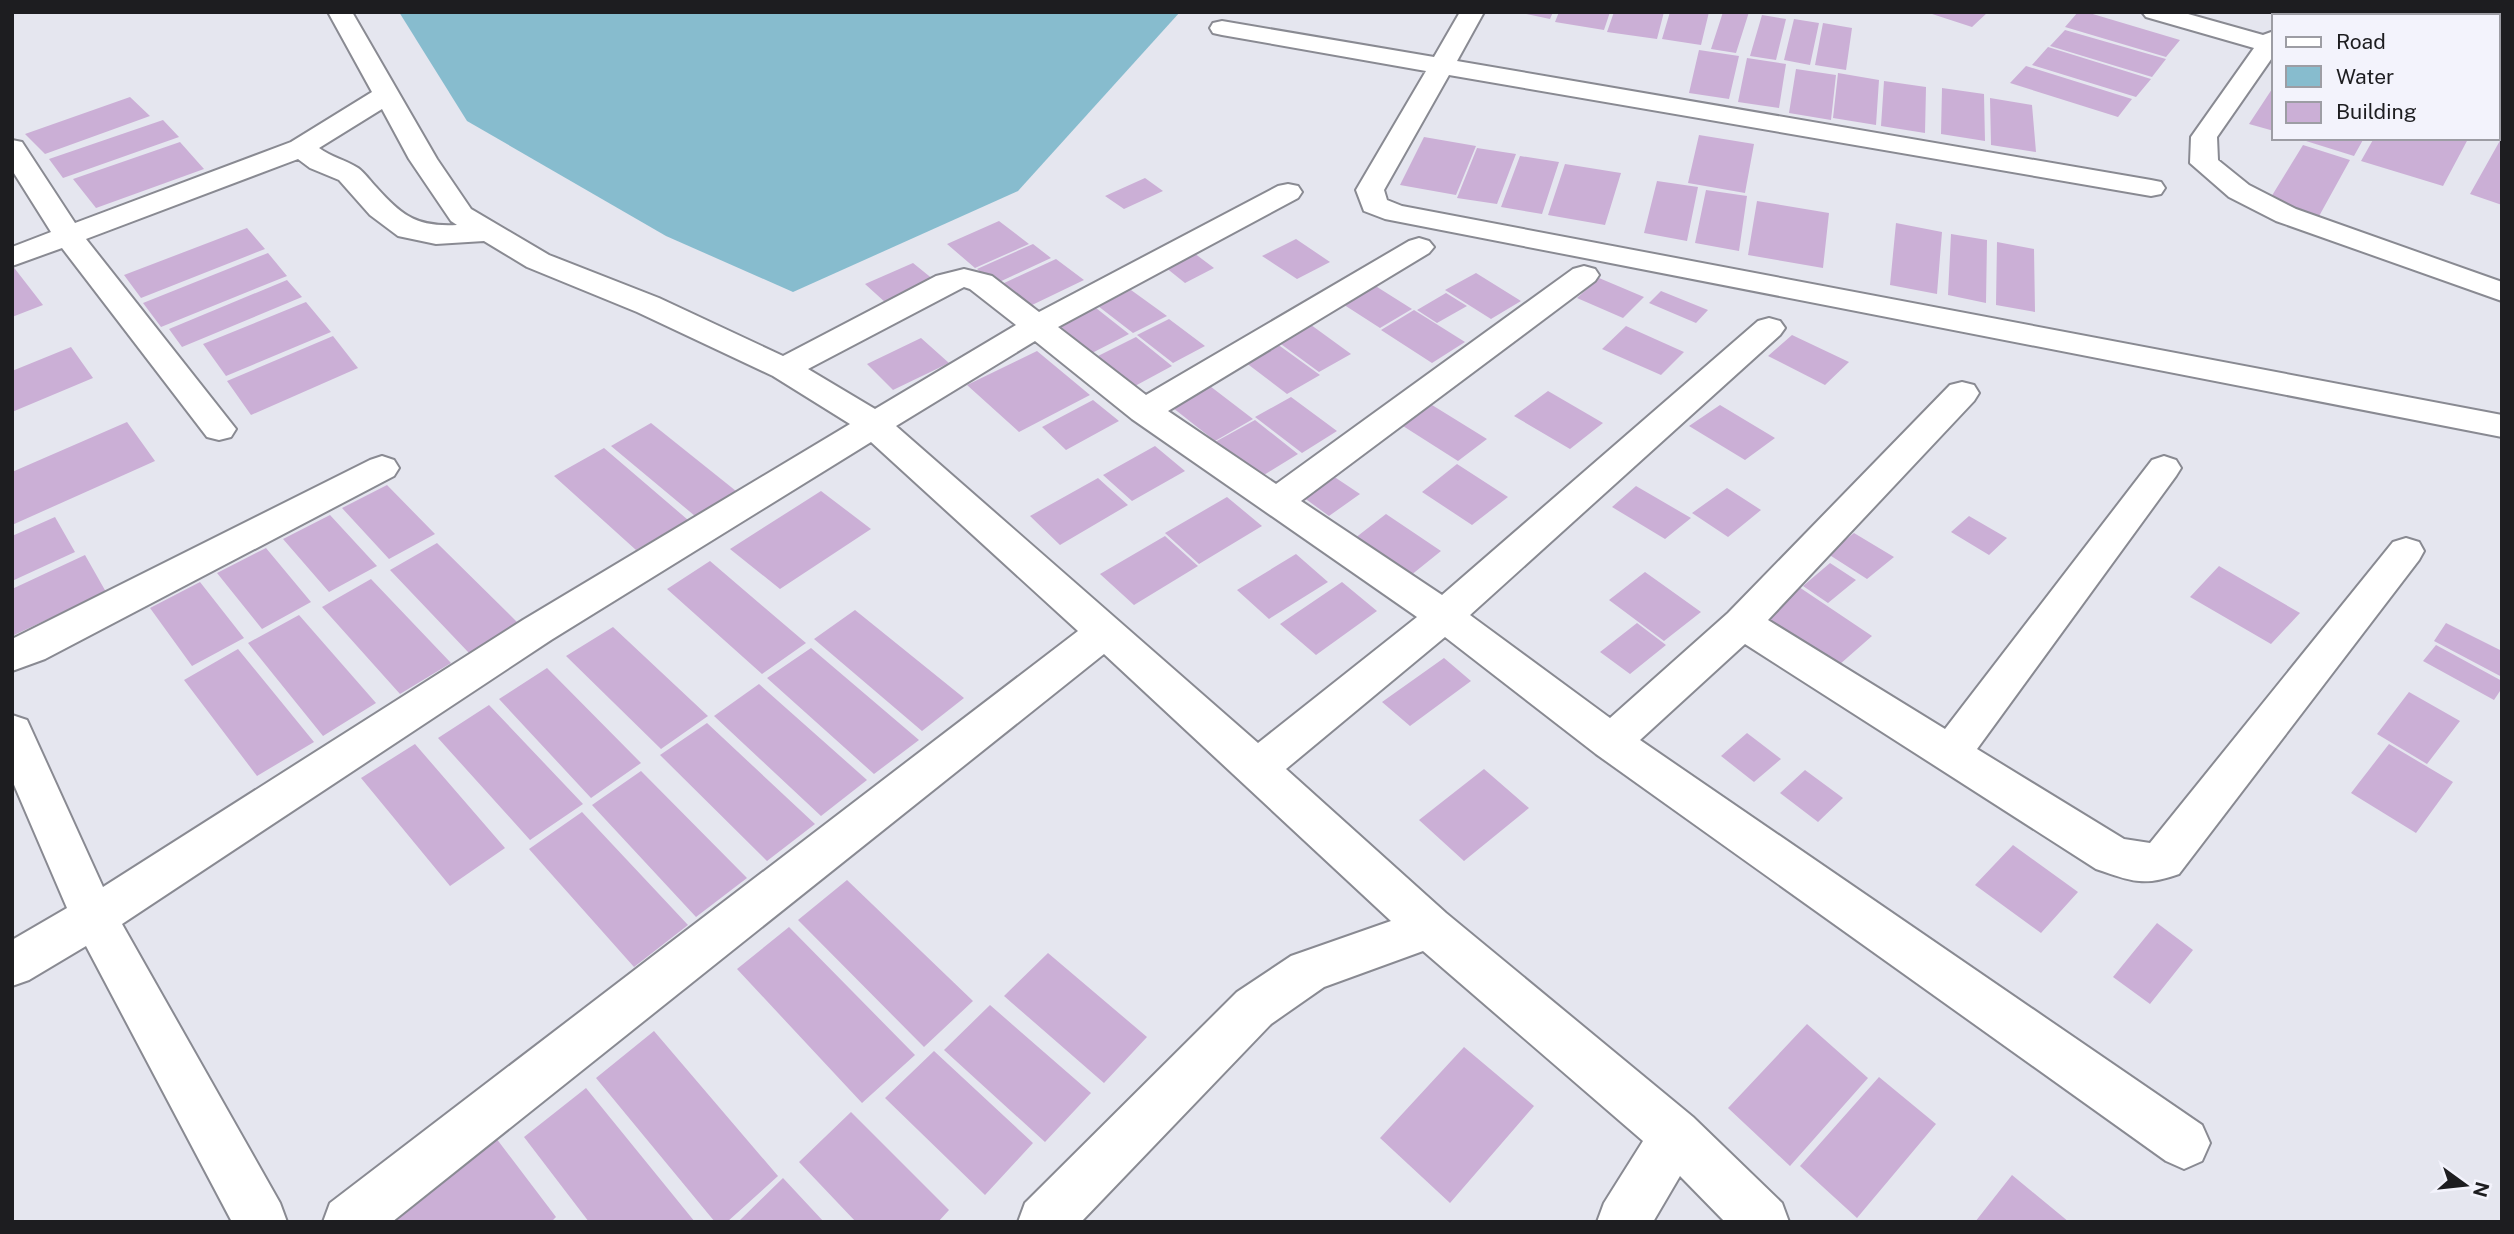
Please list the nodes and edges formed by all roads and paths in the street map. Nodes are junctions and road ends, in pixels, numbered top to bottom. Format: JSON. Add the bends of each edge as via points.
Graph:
{"nodes":[{"id":1,"x":340,"y":12,"type":"edge"},
{"id":2,"x":1472,"y":12,"type":"edge"},
{"id":3,"x":2154,"y":12,"type":"edge"},
{"id":4,"x":1222,"y":28,"type":"dead end"},
{"id":5,"x":2272,"y":43,"type":"edge"},
{"id":6,"x":2272,"y":44,"type":"edge"},
{"id":7,"x":1441,"y":68,"type":"junction"},
{"id":8,"x":387,"y":94,"type":"junction"},
{"id":9,"x":12,"y":148,"type":"edge"},
{"id":10,"x":301,"y":148,"type":"junction"},
{"id":11,"x":2151,"y":188,"type":"dead end"},
{"id":12,"x":1288,"y":192,"type":"dead end"},
{"id":13,"x":489,"y":232,"type":"junction"},
{"id":14,"x":69,"y":237,"type":"junction"},
{"id":15,"x":1419,"y":247,"type":"dead end"},
{"id":16,"x":12,"y":257,"type":"edge"},
{"id":17,"x":1584,"y":275,"type":"dead end"},
{"id":18,"x":2502,"y":292,"type":"edge"},
{"id":19,"x":1037,"y":326,"type":"junction"},
{"id":20,"x":1769,"y":328,"type":"dead end"},
{"id":21,"x":784,"y":369,"type":"junction"},
{"id":22,"x":1962,"y":393,"type":"dead end"},
{"id":23,"x":1144,"y":411,"type":"junction"},
{"id":24,"x":873,"y":425,"type":"junction"},
{"id":25,"x":2502,"y":426,"type":"edge"},
{"id":26,"x":219,"y":429,"type":"dead end"},
{"id":27,"x":382,"y":468,"type":"dead end"},
{"id":28,"x":2164,"y":468,"type":"dead end"},
{"id":29,"x":1275,"y":502,"type":"junction"},
{"id":30,"x":2406,"y":551,"type":"dead end"},
{"id":31,"x":1444,"y":616,"type":"junction"},
{"id":32,"x":1742,"y":623,"type":"junction"},
{"id":33,"x":1104,"y":632,"type":"junction"},
{"id":34,"x":12,"y":656,"type":"edge"},
{"id":35,"x":12,"y":732,"type":"edge"},
{"id":36,"x":1611,"y":742,"type":"junction"},
{"id":37,"x":1948,"y":755,"type":"junction"},
{"id":38,"x":1257,"y":768,"type":"junction"},
{"id":39,"x":94,"y":917,"type":"junction"},
{"id":40,"x":1430,"y":928,"type":"junction"},
{"id":41,"x":12,"y":965,"type":"edge"},
{"id":42,"x":1675,"y":1135,"type":"junction"},
{"id":43,"x":2184,"y":1143,"type":"dead end"},
{"id":44,"x":261,"y":1222,"type":"edge"},
{"id":45,"x":349,"y":1222,"type":"edge"},
{"id":46,"x":1044,"y":1222,"type":"edge"},
{"id":47,"x":1623,"y":1222,"type":"edge"},
{"id":48,"x":1763,"y":1222,"type":"edge"}],
"edges":[{"from":1,"to":8,"type":"street"},
{"from":2,"to":7,"type":"street"},
{"from":3,"to":5,"type":"street"},
{"from":4,"to":7,"type":"street"},
{"from":6,"to":18,"type":"street","via":[[2204,137],[2204,163],[2239,191],[2287,215]]},
{"from":7,"to":11,"type":"street"},
{"from":7,"to":25,"type":"street","via":[[1370,190],[1374,205],[1395,213],[1714,276]]},
{"from":8,"to":10,"type":"street"},
{"from":8,"to":13,"type":"street","via":[[461,215]]},
{"from":9,"to":14,"type":"street"},
{"from":10,"to":13,"type":"street","via":[[349,174],[380,209],[408,230],[436,235]]},
{"from":10,"to":14,"type":"street"},
{"from":12,"to":19,"type":"street"},
{"from":13,"to":21,"type":"street","via":[[538,261],[648,305]]},
{"from":14,"to":16,"type":"street"},
{"from":14,"to":26,"type":"street"},
{"from":15,"to":23,"type":"street"},
{"from":17,"to":29,"type":"street"},
{"from":19,"to":21,"type":"street","via":[[981,282],[964,278],[947,282]]},
{"from":19,"to":23,"type":"street"},
{"from":19,"to":24,"type":"street"},
{"from":20,"to":31,"type":"street"},
{"from":21,"to":24,"type":"street"},
{"from":22,"to":32,"type":"street"},
{"from":23,"to":29,"type":"street"},
{"from":24,"to":33,"type":"street"},
{"from":24,"to":39,"type":"street","via":[[537,630]]},
{"from":27,"to":34,"type":"street"},
{"from":28,"to":37,"type":"street"},
{"from":29,"to":31,"type":"street"},
{"from":30,"to":37,"type":"street","via":[[2163,860],[2144,864],[2112,855]]},
{"from":31,"to":36,"type":"street"},
{"from":31,"to":38,"type":"street"},
{"from":32,"to":36,"type":"street"},
{"from":32,"to":37,"type":"street"},
{"from":33,"to":38,"type":"street"},
{"from":33,"to":45,"type":"street"},
{"from":35,"to":39,"type":"street"},
{"from":36,"to":43,"type":"street"},
{"from":38,"to":40,"type":"street"},
{"from":39,"to":41,"type":"street"},
{"from":39,"to":44,"type":"street"},
{"from":40,"to":42,"type":"street"},
{"from":40,"to":46,"type":"street","via":[[1308,971],[1254,1007]]},
{"from":42,"to":47,"type":"street"},
{"from":42,"to":48,"type":"street"}]}
